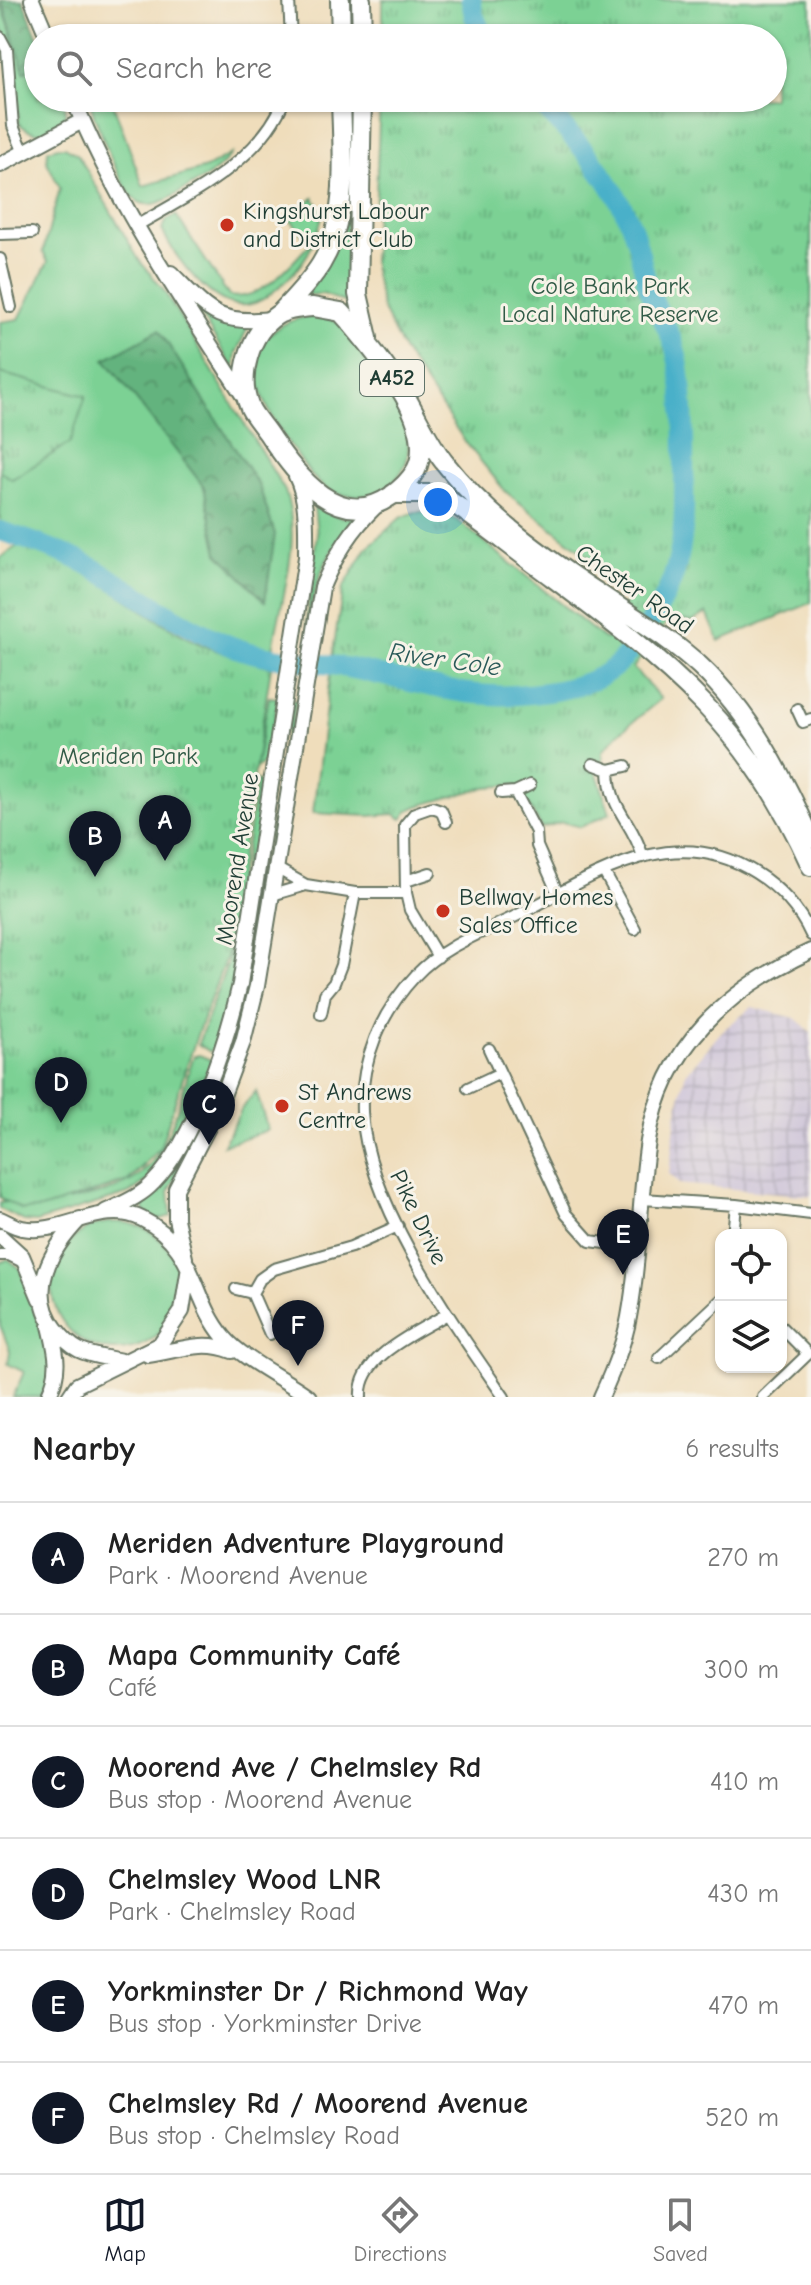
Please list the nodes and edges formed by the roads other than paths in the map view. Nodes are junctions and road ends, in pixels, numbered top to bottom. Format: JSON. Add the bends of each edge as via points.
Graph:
{"nodes":[{"id":1,"x":32,"y":0,"type":"edge"},
{"id":2,"x":289,"y":0,"type":"edge"},
{"id":3,"x":340,"y":0,"type":"edge"},
{"id":4,"x":361,"y":0,"type":"edge"},
{"id":5,"x":42,"y":24,"type":"edge"},
{"id":6,"x":290,"y":24,"type":"edge"},
{"id":7,"x":341,"y":24,"type":"edge"},
{"id":8,"x":362,"y":24,"type":"edge"},
{"id":9,"x":0,"y":37,"type":"edge"},
{"id":10,"x":78,"y":112,"type":"edge"},
{"id":11,"x":279,"y":112,"type":"edge"},
{"id":12,"x":341,"y":112,"type":"edge"},
{"id":13,"x":362,"y":112,"type":"edge"},
{"id":14,"x":82,"y":121,"type":"junction"},
{"id":15,"x":24,"y":153,"type":"junction"},
{"id":16,"x":0,"y":165,"type":"edge"},
{"id":17,"x":136,"y":226,"type":"junction"},
{"id":18,"x":32,"y":233,"type":"dead end"},
{"id":19,"x":0,"y":234,"type":"edge"},
{"id":20,"x":149,"y":250,"type":"junction"},
{"id":21,"x":0,"y":259,"type":"edge"},
{"id":22,"x":11,"y":307,"type":"dead end"},
{"id":23,"x":276,"y":316,"type":"junction"},
{"id":24,"x":372,"y":350,"type":"junction"},
{"id":25,"x":407,"y":399,"type":"junction"},
{"id":26,"x":250,"y":407,"type":"junction"},
{"id":27,"x":292,"y":469,"type":"junction"},
{"id":28,"x":393,"y":494,"type":"junction"},
{"id":29,"x":375,"y":507,"type":"junction"},
{"id":30,"x":607,"y":608,"type":"junction"},
{"id":31,"x":797,"y":709,"type":"dead end"},
{"id":32,"x":811,"y":719,"type":"edge"},
{"id":33,"x":593,"y":764,"type":"dead end"},
{"id":34,"x":626,"y":766,"type":"dead end"},
{"id":35,"x":609,"y":770,"type":"junction"},
{"id":36,"x":530,"y":785,"type":"dead end"},
{"id":37,"x":515,"y":792,"type":"junction"},
{"id":38,"x":501,"y":793,"type":"dead end"},
{"id":39,"x":446,"y":822,"type":"dead end"},
{"id":40,"x":811,"y":839,"type":"edge"},
{"id":41,"x":643,"y":857,"type":"junction"},
{"id":42,"x":811,"y":866,"type":"edge"},
{"id":43,"x":276,"y":868,"type":"junction"},
{"id":44,"x":604,"y":872,"type":"junction"},
{"id":45,"x":430,"y":873,"type":"dead end"},
{"id":46,"x":306,"y":885,"type":"junction"},
{"id":47,"x":406,"y":887,"type":"junction"},
{"id":48,"x":355,"y":893,"type":"junction"},
{"id":49,"x":558,"y":894,"type":"junction"},
{"id":50,"x":272,"y":895,"type":"junction"},
{"id":51,"x":635,"y":929,"type":"dead end"},
{"id":52,"x":811,"y":935,"type":"edge"},
{"id":53,"x":806,"y":954,"type":"edge"},
{"id":54,"x":438,"y":957,"type":"junction"},
{"id":55,"x":321,"y":1014,"type":"dead end"},
{"id":56,"x":489,"y":1049,"type":"dead end"},
{"id":57,"x":498,"y":1074,"type":"junction"},
{"id":58,"x":468,"y":1088,"type":"dead end"},
{"id":59,"x":642,"y":1199,"type":"junction"},
{"id":60,"x":736,"y":1205,"type":"junction"},
{"id":61,"x":105,"y":1212,"type":"junction"},
{"id":62,"x":811,"y":1214,"type":"edge"},
{"id":63,"x":0,"y":1219,"type":"edge"},
{"id":64,"x":80,"y":1219,"type":"junction"},
{"id":65,"x":398,"y":1226,"type":"junction"},
{"id":66,"x":734,"y":1229,"type":"edge"},
{"id":67,"x":0,"y":1236,"type":"edge"},
{"id":68,"x":637,"y":1247,"type":"junction"},
{"id":69,"x":0,"y":1255,"type":"edge"},
{"id":70,"x":187,"y":1262,"type":"junction"},
{"id":71,"x":29,"y":1267,"type":"junction"},
{"id":72,"x":236,"y":1289,"type":"dead end"},
{"id":73,"x":252,"y":1293,"type":"junction"},
{"id":74,"x":720,"y":1301,"type":"edge"},
{"id":75,"x":45,"y":1313,"type":"junction"},
{"id":76,"x":447,"y":1314,"type":"junction"},
{"id":77,"x":787,"y":1332,"type":"edge"},
{"id":78,"x":270,"y":1334,"type":"dead end"},
{"id":79,"x":809,"y":1352,"type":"edge"},
{"id":80,"x":248,"y":1357,"type":"junction"},
{"id":81,"x":659,"y":1358,"type":"dead end"},
{"id":82,"x":127,"y":1359,"type":"junction"},
{"id":83,"x":48,"y":1397,"type":"edge"},
{"id":84,"x":69,"y":1397,"type":"edge"},
{"id":85,"x":309,"y":1397,"type":"edge"},
{"id":86,"x":361,"y":1397,"type":"edge"},
{"id":87,"x":504,"y":1397,"type":"edge"},
{"id":88,"x":601,"y":1397,"type":"edge"},
{"id":89,"x":763,"y":1397,"type":"edge"}],
"edges":[{"from":1,"to":5,"type":"street"},
{"from":2,"to":6,"type":"street"},
{"from":3,"to":7,"type":"highway"},
{"from":4,"to":8,"type":"highway"},
{"from":9,"to":15,"type":"street","via":[[7,50],[13,126]]},
{"from":10,"to":14,"type":"street"},
{"from":11,"to":17,"type":"street","via":[[249,151]]},
{"from":12,"to":23,"type":"highway","via":[[342,176],[333,239],[322,263]]},
{"from":13,"to":24,"type":"highway","number":"A452","via":[[358,294]]},
{"from":14,"to":15,"type":"street"},
{"from":14,"to":17,"type":"street"},
{"from":15,"to":16,"type":"street"},
{"from":17,"to":20,"type":"street"},
{"from":18,"to":19,"type":"street"},
{"from":20,"to":23,"type":"street","via":[[214,314],[228,320]]},
{"from":20,"to":26,"type":"street"},
{"from":21,"to":22,"type":"street"},
{"from":23,"to":24,"type":"highway","number":"A452","via":[[313,307],[341,312]]},
{"from":23,"to":26,"type":"highway","via":[[257,336],[249,356],[244,374]]},
{"from":24,"to":25,"type":"highway","number":"A452"},
{"from":25,"to":28,"type":"highway","number":"A452","via":[[419,434],[420,459]]},
{"from":25,"to":30,"type":"highway","name":"Chester Road","number":"A452","via":[[444,462],[490,513]]},
{"from":26,"to":27,"type":"highway"},
{"from":27,"to":29,"type":"highway","via":[[328,498],[353,509]]},
{"from":27,"to":61,"type":"street","name":"Moorend Avenue","via":[[302,489],[306,557],[228,1038],[163,1172],[140,1194]]},
{"from":28,"to":29,"type":"highway","number":"A452"},
{"from":28,"to":30,"type":"highway","name":"Chester Road","number":"A452","via":[[447,499]]},
{"from":29,"to":43,"type":"street","name":"Moorend Avenue","via":[[332,562],[322,587]]},
{"from":30,"to":40,"type":"highway","name":"Chester Road","number":"A452","via":[[661,635],[705,671],[748,721]]},
{"from":30,"to":42,"type":"highway","name":"Chester Road","number":"A452","via":[[704,704],[745,754],[778,802]]},
{"from":31,"to":32,"type":"street","via":[[803,722]]},
{"from":33,"to":35,"type":"street"},
{"from":34,"to":35,"type":"street"},
{"from":35,"to":41,"type":"street","via":[[615,806],[635,832]]},
{"from":36,"to":37,"type":"street"},
{"from":37,"to":38,"type":"street"},
{"from":37,"to":49,"type":"street"},
{"from":39,"to":47,"type":"street","via":[[441,810],[432,807],[415,813],[405,825]]},
{"from":41,"to":44,"type":"street","name":"Pike Drive"},
{"from":41,"to":52,"type":"street","name":"Pike Drive","via":[[686,849],[739,862],[789,900]]},
{"from":43,"to":46,"type":"street"},
{"from":43,"to":50,"type":"street","name":"Moorend Avenue"},
{"from":44,"to":49,"type":"street","name":"Pike Drive"},
{"from":44,"to":51,"type":"street"},
{"from":45,"to":47,"type":"street"},
{"from":46,"to":48,"type":"street"},
{"from":46,"to":50,"type":"street"},
{"from":47,"to":48,"type":"street"},
{"from":47,"to":54,"type":"street","via":[[410,910]]},
{"from":48,"to":55,"type":"street","via":[[341,965]]},
{"from":49,"to":54,"type":"street","name":"Pike Drive"},
{"from":50,"to":70,"type":"street","name":"Moorend Avenue","via":[[243,1042],[219,1106],[176,1189],[176,1219]]},
{"from":53,"to":59,"type":"street","via":[[750,983],[721,1006],[677,1059],[648,1138]]},
{"from":54,"to":65,"type":"street","name":"Pike Drive","via":[[417,974],[380,1025],[364,1080],[362,1113],[370,1162]]},
{"from":56,"to":57,"type":"street"},
{"from":57,"to":58,"type":"street"},
{"from":57,"to":68,"type":"street","via":[[566,1214],[590,1241]]},
{"from":59,"to":60,"type":"street"},
{"from":59,"to":68,"type":"street"},
{"from":60,"to":62,"type":"street"},
{"from":60,"to":66,"type":"street"},
{"from":61,"to":64,"type":"street"},
{"from":61,"to":70,"type":"street","via":[[149,1222]]},
{"from":63,"to":64,"type":"street","via":[[31,1229]]},
{"from":64,"to":75,"type":"street","via":[[61,1239],[46,1268]]},
{"from":65,"to":73,"type":"street","via":[[351,1247],[274,1269]]},
{"from":65,"to":76,"type":"street","name":"Pike Drive"},
{"from":67,"to":71,"type":"street"},
{"from":68,"to":88,"type":"street","via":[[630,1315]]},
{"from":69,"to":71,"type":"street","via":[[18,1258]]},
{"from":70,"to":80,"type":"street","via":[[213,1323]]},
{"from":70,"to":82,"type":"street","via":[[185,1297],[176,1322],[160,1344]]},
{"from":71,"to":75,"type":"street"},
{"from":72,"to":73,"type":"street"},
{"from":73,"to":78,"type":"street"},
{"from":74,"to":81,"type":"street"},
{"from":75,"to":82,"type":"street","via":[[79,1350]]},
{"from":75,"to":83,"type":"street","via":[[58,1364]]},
{"from":76,"to":86,"type":"street","via":[[375,1358],[364,1376]]},
{"from":76,"to":87,"type":"street","name":"Pike Drive"},
{"from":77,"to":79,"type":"street"},
{"from":79,"to":89,"type":"street"},
{"from":80,"to":82,"type":"street","via":[[216,1345],[192,1345]]},
{"from":80,"to":85,"type":"street"},
{"from":82,"to":84,"type":"street","via":[[77,1385]]}]}
